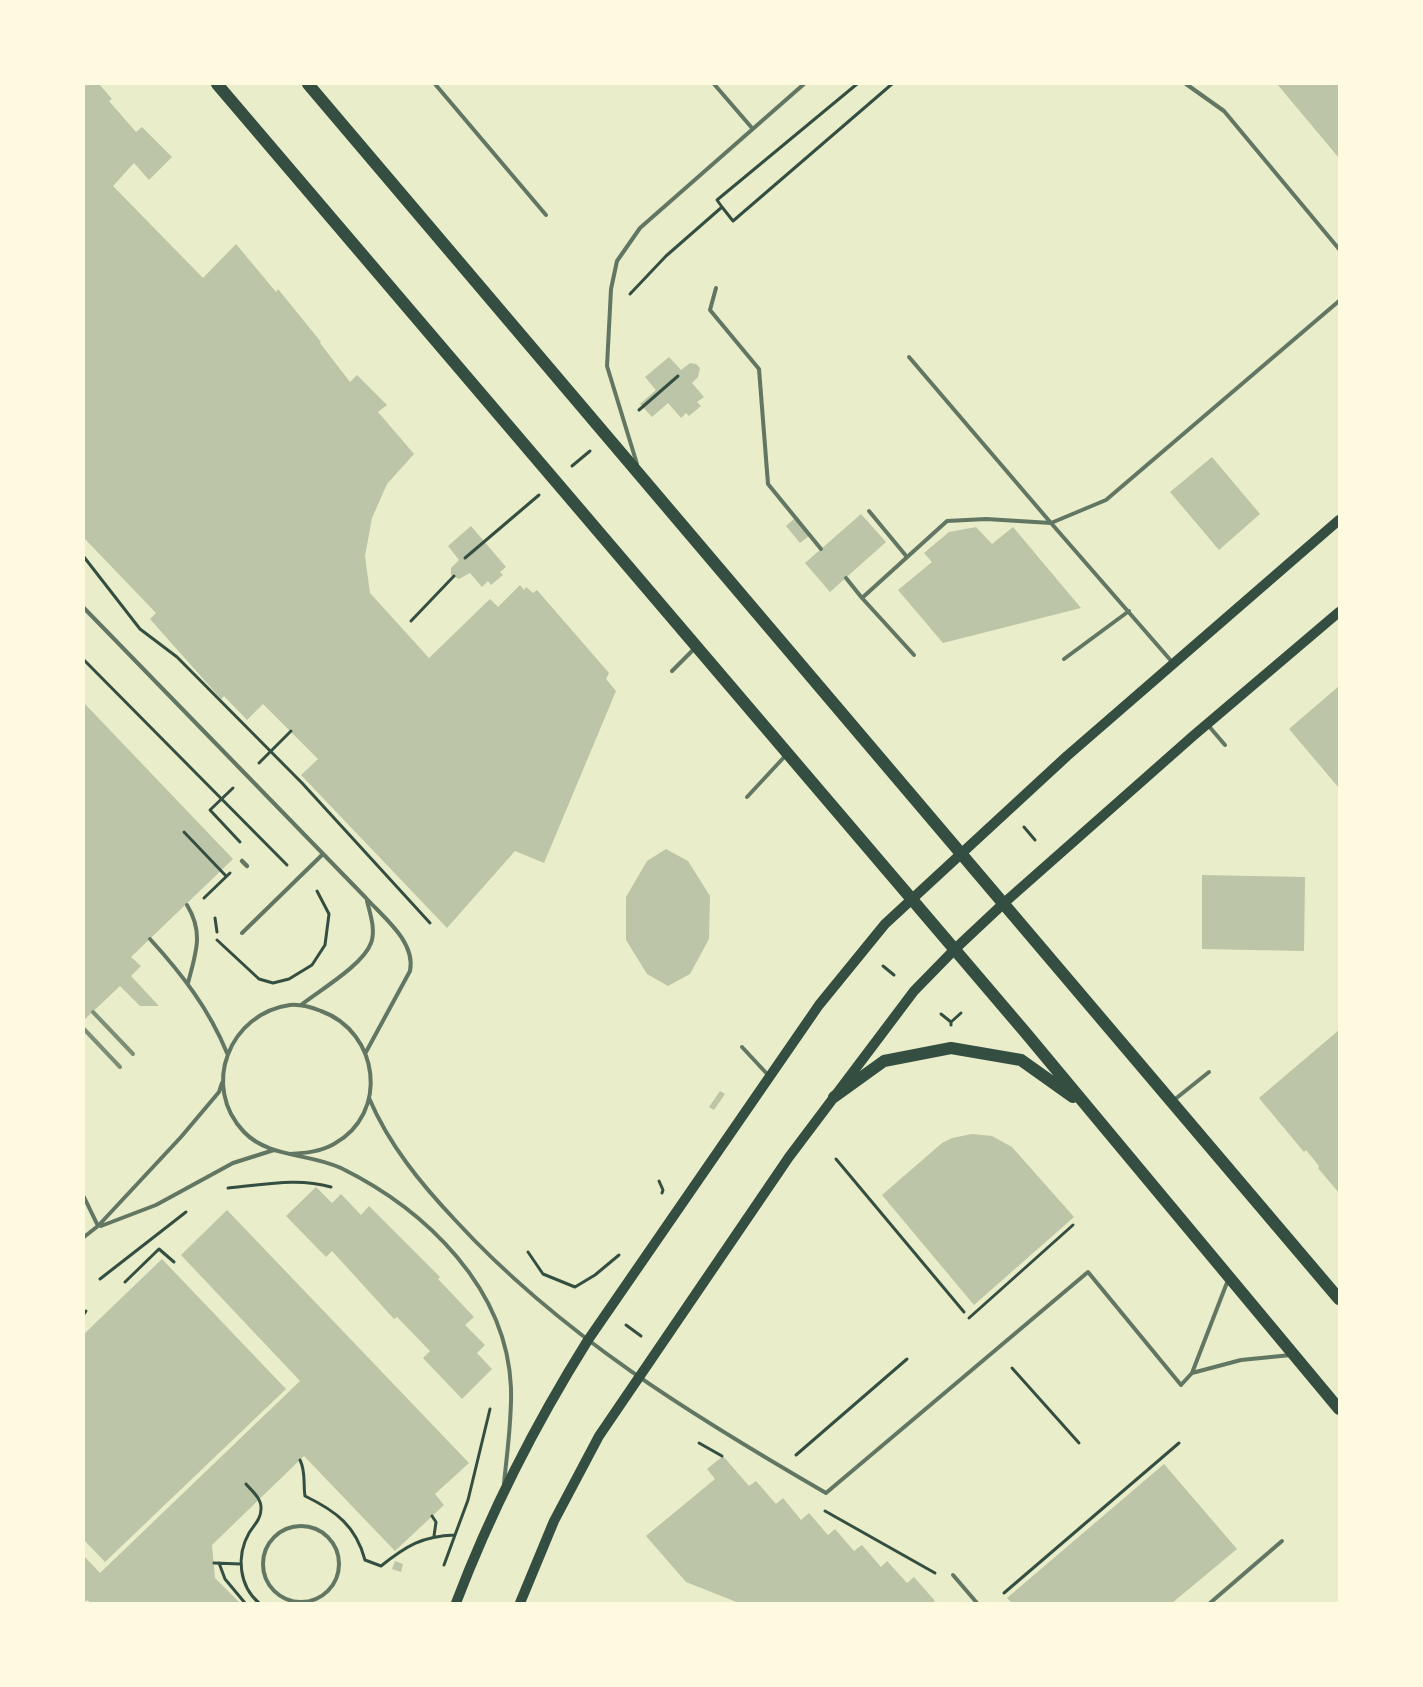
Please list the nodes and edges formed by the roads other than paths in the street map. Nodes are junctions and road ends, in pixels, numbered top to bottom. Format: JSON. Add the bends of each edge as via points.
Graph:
{"nodes":[{"id":1,"x":217,"y":84,"type":"edge"},
{"id":2,"x":308,"y":84,"type":"edge"},
{"id":3,"x":436,"y":84,"type":"edge"},
{"id":4,"x":714,"y":84,"type":"edge"},
{"id":5,"x":804,"y":84,"type":"edge"},
{"id":6,"x":1186,"y":84,"type":"edge"},
{"id":7,"x":752,"y":128,"type":"junction"},
{"id":8,"x":546,"y":215,"type":"dead end"},
{"id":9,"x":1339,"y":249,"type":"edge"},
{"id":10,"x":716,"y":288,"type":"dead end"},
{"id":11,"x":1339,"y":301,"type":"edge"},
{"id":12,"x":909,"y":357,"type":"dead end"},
{"id":13,"x":641,"y":476,"type":"junction"},
{"id":14,"x":869,"y":511,"type":"dead end"},
{"id":15,"x":1339,"y":520,"type":"edge"},
{"id":16,"x":1051,"y":523,"type":"junction"},
{"id":17,"x":821,"y":549,"type":"dead end"},
{"id":18,"x":907,"y":557,"type":"junction"},
{"id":19,"x":846,"y":578,"type":"dead end"},
{"id":20,"x":862,"y":598,"type":"junction"},
{"id":21,"x":84,"y":608,"type":"edge"},
{"id":22,"x":1129,"y":611,"type":"junction"},
{"id":23,"x":1339,"y":612,"type":"edge"},
{"id":24,"x":696,"y":646,"type":"junction"},
{"id":25,"x":914,"y":655,"type":"dead end"},
{"id":26,"x":1064,"y":659,"type":"dead end"},
{"id":27,"x":1173,"y":663,"type":"junction"},
{"id":28,"x":672,"y":672,"type":"dead end"},
{"id":29,"x":1207,"y":724,"type":"junction"},
{"id":30,"x":1224,"y":745,"type":"dead end"},
{"id":31,"x":788,"y":753,"type":"junction"},
{"id":32,"x":747,"y":796,"type":"dead end"},
{"id":33,"x":961,"y":852,"type":"junction"},
{"id":34,"x":323,"y":854,"type":"junction"},
{"id":35,"x":242,"y":861,"type":"dead end"},
{"id":36,"x":247,"y":866,"type":"dead end"},
{"id":37,"x":366,"y":898,"type":"junction"},
{"id":38,"x":912,"y":899,"type":"junction"},
{"id":39,"x":1004,"y":903,"type":"junction"},
{"id":40,"x":187,"y":904,"type":"dead end"},
{"id":41,"x":242,"y":933,"type":"dead end"},
{"id":42,"x":150,"y":939,"type":"dead end"},
{"id":43,"x":955,"y":949,"type":"junction"},
{"id":44,"x":188,"y":982,"type":"junction"},
{"id":45,"x":300,"y":1005,"type":"junction"},
{"id":46,"x":742,"y":1047,"type":"dead end"},
{"id":47,"x":366,"y":1052,"type":"junction"},
{"id":48,"x":227,"y":1053,"type":"junction"},
{"id":49,"x":1209,"y":1072,"type":"dead end"},
{"id":50,"x":770,"y":1077,"type":"junction"},
{"id":51,"x":222,"y":1081,"type":"junction"},
{"id":52,"x":834,"y":1097,"type":"junction"},
{"id":53,"x":369,"y":1098,"type":"junction"},
{"id":54,"x":1171,"y":1102,"type":"junction"},
{"id":55,"x":1087,"y":1107,"type":"junction"},
{"id":56,"x":274,"y":1150,"type":"junction"},
{"id":57,"x":290,"y":1154,"type":"junction"},
{"id":58,"x":84,"y":1197,"type":"edge"},
{"id":59,"x":98,"y":1226,"type":"junction"},
{"id":60,"x":84,"y":1237,"type":"edge"},
{"id":61,"x":1228,"y":1278,"type":"junction"},
{"id":62,"x":1339,"y":1299,"type":"edge"},
{"id":63,"x":588,"y":1340,"type":"junction"},
{"id":64,"x":1292,"y":1354,"type":"junction"},
{"id":65,"x":1192,"y":1374,"type":"junction"},
{"id":66,"x":639,"y":1377,"type":"junction"},
{"id":67,"x":1339,"y":1409,"type":"edge"},
{"id":68,"x":503,"y":1495,"type":"junction"},
{"id":69,"x":330,"y":1538,"type":"joint"},
{"id":70,"x":1282,"y":1541,"type":"dead end"},
{"id":71,"x":953,"y":1575,"type":"dead end"},
{"id":72,"x":456,"y":1603,"type":"edge"},
{"id":73,"x":520,"y":1603,"type":"edge"},
{"id":74,"x":977,"y":1603,"type":"edge"},
{"id":75,"x":1210,"y":1603,"type":"edge"}],
"edges":[{"from":1,"to":24,"type":"main road"},
{"from":2,"to":13,"type":"main road"},
{"from":3,"to":8,"type":"lane"},
{"from":4,"to":7,"type":"lane"},
{"from":5,"to":7,"type":"lane"},
{"from":6,"to":9,"type":"lane","via":[[1224,111]]},
{"from":7,"to":13,"type":"lane","via":[[640,228],[617,261],[611,290],[607,366]]},
{"from":10,"to":17,"type":"lane","via":[[710,310],[759,369],[768,484]]},
{"from":11,"to":16,"type":"lane","via":[[1106,500]]},
{"from":12,"to":16,"type":"lane"},
{"from":13,"to":33,"type":"main road"},
{"from":14,"to":18,"type":"lane"},
{"from":15,"to":27,"type":"main road"},
{"from":16,"to":18,"type":"lane","via":[[986,519],[948,521]]},
{"from":16,"to":22,"type":"lane"},
{"from":18,"to":20,"type":"lane"},
{"from":19,"to":20,"type":"lane"},
{"from":20,"to":25,"type":"lane"},
{"from":21,"to":34,"type":"lane"},
{"from":22,"to":26,"type":"lane"},
{"from":22,"to":27,"type":"lane"},
{"from":23,"to":29,"type":"main road"},
{"from":24,"to":28,"type":"lane"},
{"from":24,"to":31,"type":"main road"},
{"from":27,"to":33,"type":"main road"},
{"from":29,"to":30,"type":"lane"},
{"from":29,"to":39,"type":"main road"},
{"from":31,"to":32,"type":"lane"},
{"from":31,"to":38,"type":"main road"},
{"from":33,"to":38,"type":"main road"},
{"from":33,"to":39,"type":"main road"},
{"from":34,"to":37,"type":"lane"},
{"from":34,"to":41,"type":"lane"},
{"from":35,"to":36,"type":"street"},
{"from":37,"to":45,"type":"lane","via":[[373,934],[371,944],[350,968]]},
{"from":37,"to":47,"type":"lane","via":[[406,944],[412,961],[410,971]]},
{"from":38,"to":43,"type":"main road"},
{"from":38,"to":50,"type":"main road","via":[[885,924],[849,967]]},
{"from":39,"to":43,"type":"main road"},
{"from":39,"to":54,"type":"main road"},
{"from":40,"to":44,"type":"lane","via":[[198,931],[198,946]]},
{"from":42,"to":44,"type":"lane"},
{"from":43,"to":52,"type":"main road","via":[[914,991]]},
{"from":43,"to":55,"type":"main road"},
{"from":44,"to":48,"type":"lane","via":[[216,1027]]},
{"from":45,"to":47,"type":"lane","via":[[334,1015],[356,1034]]},
{"from":45,"to":48,"type":"lane","via":[[267,1011],[248,1022]]},
{"from":46,"to":50,"type":"lane"},
{"from":47,"to":53,"type":"lane","via":[[370,1071]]},
{"from":48,"to":51,"type":"lane"},
{"from":49,"to":54,"type":"lane"},
{"from":50,"to":63,"type":"main road"},
{"from":51,"to":56,"type":"lane","via":[[224,1099],[234,1119],[245,1133]]},
{"from":51,"to":59,"type":"lane","via":[[219,1092],[204,1111]]},
{"from":52,"to":55,"type":"main road","via":[[884,1061],[951,1048],[1022,1060]]},
{"from":52,"to":66,"type":"main road","via":[[789,1156]]},
{"from":53,"to":57,"type":"lane","via":[[349,1133],[334,1144],[312,1152]]},
{"from":53,"to":63,"type":"lane","via":[[399,1153],[439,1204],[488,1257]]},
{"from":54,"to":62,"type":"main road"},
{"from":55,"to":61,"type":"main road"},
{"from":56,"to":57,"type":"lane"},
{"from":56,"to":59,"type":"lane","via":[[233,1163],[156,1205]]},
{"from":57,"to":68,"type":"lane","via":[[340,1168],[410,1212],[455,1255],[487,1298],[506,1351],[511,1387]]},
{"from":58,"to":59,"type":"lane"},
{"from":59,"to":60,"type":"lane"},
{"from":61,"to":64,"type":"main road"},
{"from":61,"to":65,"type":"lane"},
{"from":63,"to":66,"type":"lane"},
{"from":63,"to":68,"type":"main road","via":[[556,1390]]},
{"from":64,"to":65,"type":"lane","via":[[1241,1360]]},
{"from":64,"to":67,"type":"main road"},
{"from":65,"to":66,"type":"lane","via":[[1181,1386],[1088,1272],[826,1494],[717,1430]]},
{"from":66,"to":73,"type":"main road","via":[[599,1436],[558,1512]]},
{"from":68,"to":72,"type":"main road"},
{"from":69,"to":69,"type":"lane","via":[[310,1526],[289,1527],[278,1533],[270,1542],[263,1561],[264,1573],[276,1593],[299,1603],[318,1599],[330,1590],[340,1565],[337,1549]]},
{"from":70,"to":75,"type":"lane"},
{"from":71,"to":74,"type":"lane"}]}
